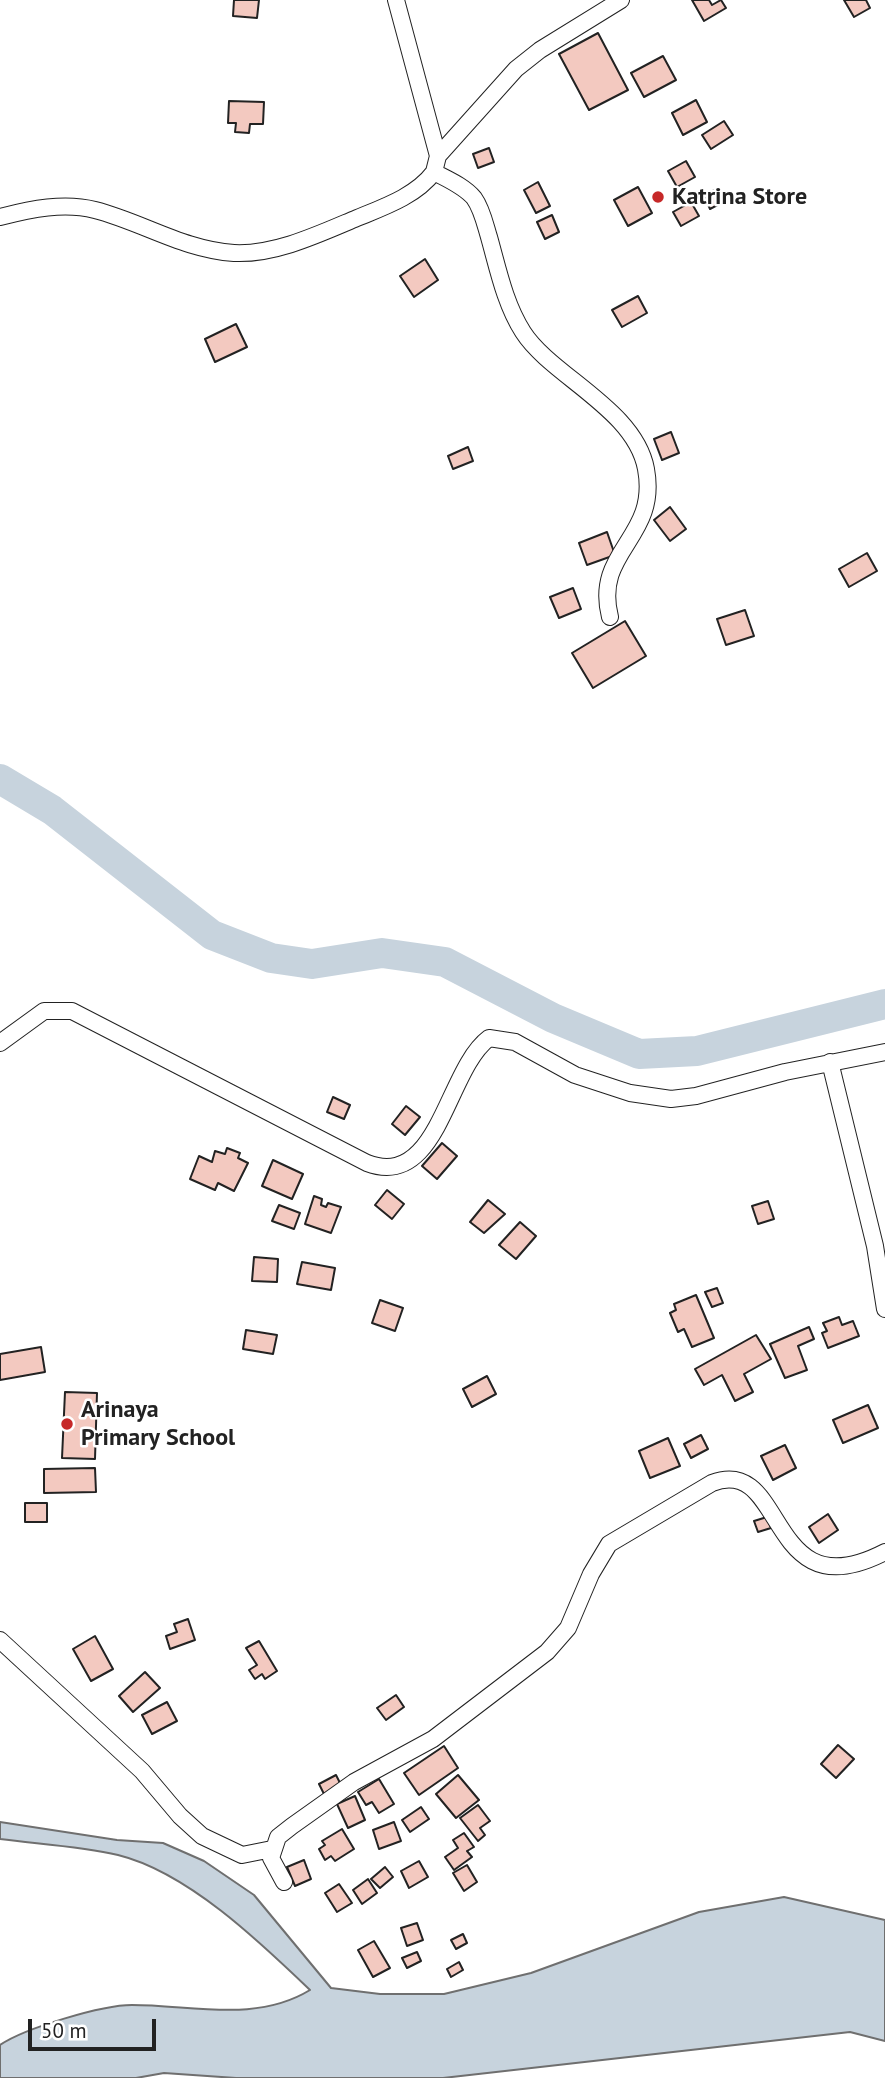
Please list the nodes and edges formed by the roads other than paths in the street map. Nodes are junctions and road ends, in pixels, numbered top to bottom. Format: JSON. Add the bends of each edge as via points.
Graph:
{"nodes":[{"id":1,"x":396,"y":0,"type":"edge"},
{"id":2,"x":621,"y":0,"type":"edge"},
{"id":3,"x":436,"y":164,"type":"junction"},
{"id":4,"x":0,"y":217,"type":"edge"},
{"id":5,"x":610,"y":617,"type":"dead end"},
{"id":6,"x":0,"y":1043,"type":"edge"},
{"id":7,"x":885,"y":1052,"type":"edge"},
{"id":8,"x":830,"y":1062,"type":"junction"},
{"id":9,"x":885,"y":1309,"type":"edge"},
{"id":10,"x":885,"y":1552,"type":"edge"},
{"id":11,"x":0,"y":1640,"type":"edge"},
{"id":12,"x":272,"y":1849,"type":"junction"},
{"id":13,"x":284,"y":1882,"type":"dead end"}],
"edges":[{"from":1,"to":3,"type":"street"},
{"from":2,"to":3,"type":"street","via":[[516,69]]},
{"from":3,"to":4,"type":"street","via":[[413,192],[379,209],[308,238],[255,252],[201,248],[77,207]]},
{"from":3,"to":5,"type":"street","via":[[478,205],[505,293],[523,332],[589,390],[642,455],[645,510],[608,576]]},
{"from":6,"to":8,"type":"street","via":[[44,1011],[72,1011],[359,1159],[393,1169],[429,1141],[479,1045],[489,1038],[515,1042],[575,1075],[630,1093],[671,1099]]},
{"from":7,"to":8,"type":"street"},
{"from":8,"to":9,"type":"street","via":[[875,1246]]},
{"from":10,"to":12,"type":"street","via":[[842,1568],[815,1564],[797,1551],[768,1506],[742,1480],[733,1477],[712,1483],[609,1544],[568,1628],[547,1652],[433,1739],[354,1782],[292,1826]]},
{"from":11,"to":12,"type":"street","via":[[142,1771],[202,1836],[242,1855]]},
{"from":12,"to":13,"type":"street","via":[[271,1858]]}]}
